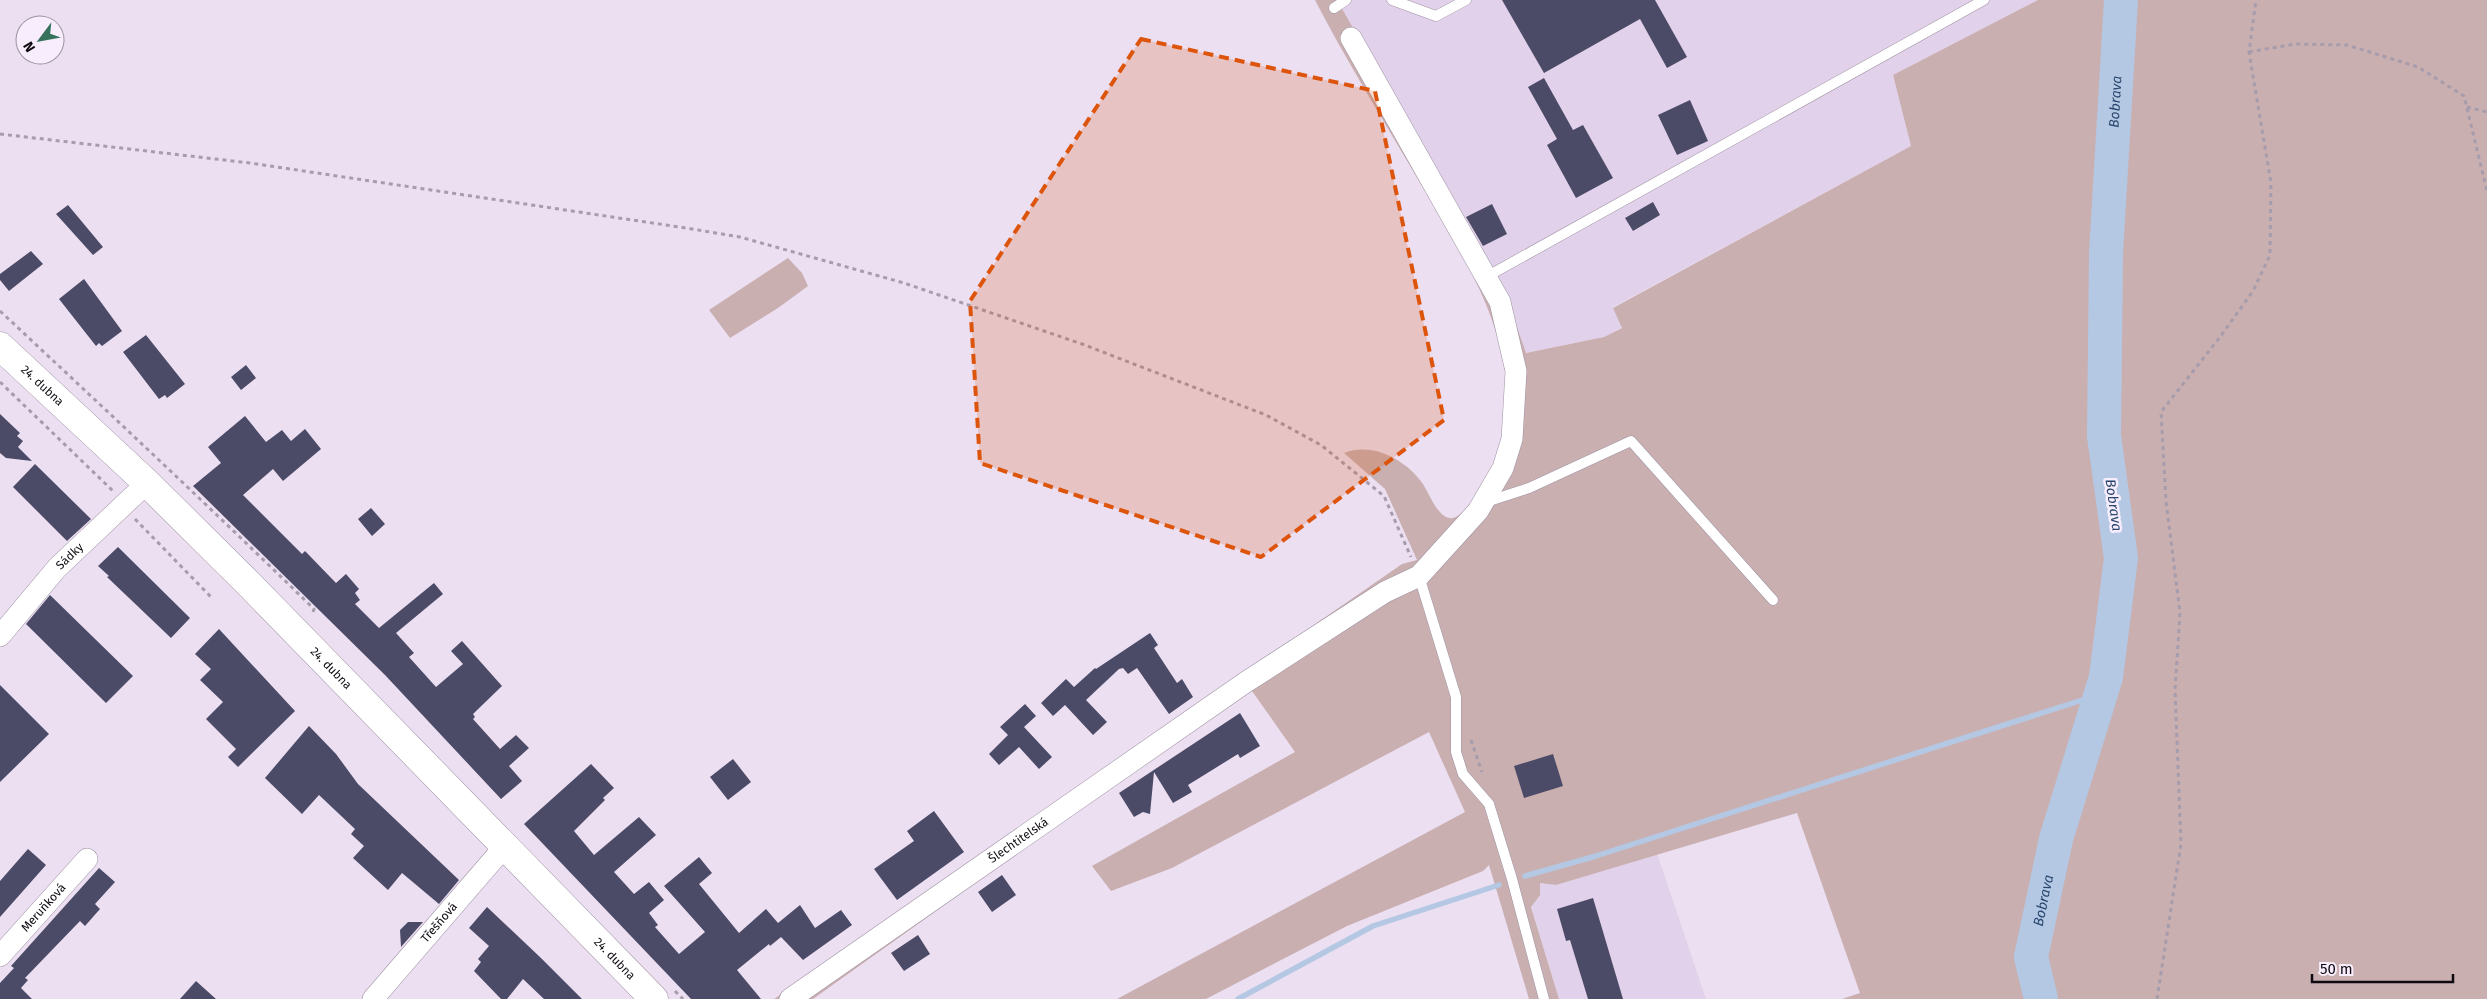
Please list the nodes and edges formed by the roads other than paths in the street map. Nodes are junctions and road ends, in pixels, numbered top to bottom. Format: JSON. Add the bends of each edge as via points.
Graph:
{"nodes":[{"id":1,"x":1346,"y":0,"type":"edge"},
{"id":2,"x":1392,"y":0,"type":"edge"},
{"id":3,"x":1466,"y":0,"type":"edge"},
{"id":4,"x":1984,"y":0,"type":"edge"},
{"id":5,"x":1334,"y":8,"type":"dead end"},
{"id":6,"x":1351,"y":38,"type":"dead end"},
{"id":7,"x":1486,"y":277,"type":"junction"},
{"id":8,"x":0,"y":346,"type":"edge"},
{"id":9,"x":147,"y":484,"type":"junction"},
{"id":10,"x":1483,"y":503,"type":"junction"},
{"id":11,"x":1419,"y":576,"type":"junction"},
{"id":12,"x":1773,"y":600,"type":"dead end"},
{"id":13,"x":0,"y":636,"type":"edge"},
{"id":14,"x":505,"y":846,"type":"junction"},
{"id":15,"x":87,"y":859,"type":"dead end"},
{"id":16,"x":0,"y":956,"type":"edge"},
{"id":17,"x":374,"y":999,"type":"edge"},
{"id":18,"x":654,"y":999,"type":"edge"},
{"id":19,"x":790,"y":999,"type":"edge"},
{"id":20,"x":1544,"y":999,"type":"edge"}],
"edges":[{"from":1,"to":5,"type":"lane"},
{"from":2,"to":3,"type":"lane","via":[[1436,16]]},
{"from":4,"to":7,"type":"lane"},
{"from":6,"to":7,"type":"street"},
{"from":7,"to":10,"type":"street","via":[[1500,302],[1516,371],[1512,439],[1503,468]]},
{"from":8,"to":9,"type":"main road","name":"24. dubna"},
{"from":9,"to":13,"type":"street","name":"Sádky","via":[[57,568]]},
{"from":9,"to":14,"type":"main road","name":"24. dubna"},
{"from":10,"to":11,"type":"street"},
{"from":10,"to":12,"type":"lane","via":[[1530,488],[1632,441]]},
{"from":11,"to":19,"type":"street","name":"Šlechtitelská","via":[[1385,592],[1246,682]]},
{"from":11,"to":20,"type":"lane","via":[[1456,697],[1456,752],[1463,774],[1489,804]]},
{"from":14,"to":17,"type":"street","name":"Třešňová"},
{"from":14,"to":18,"type":"main road","name":"24. dubna"},
{"from":15,"to":16,"type":"street","name":"Meruňková"}]}
